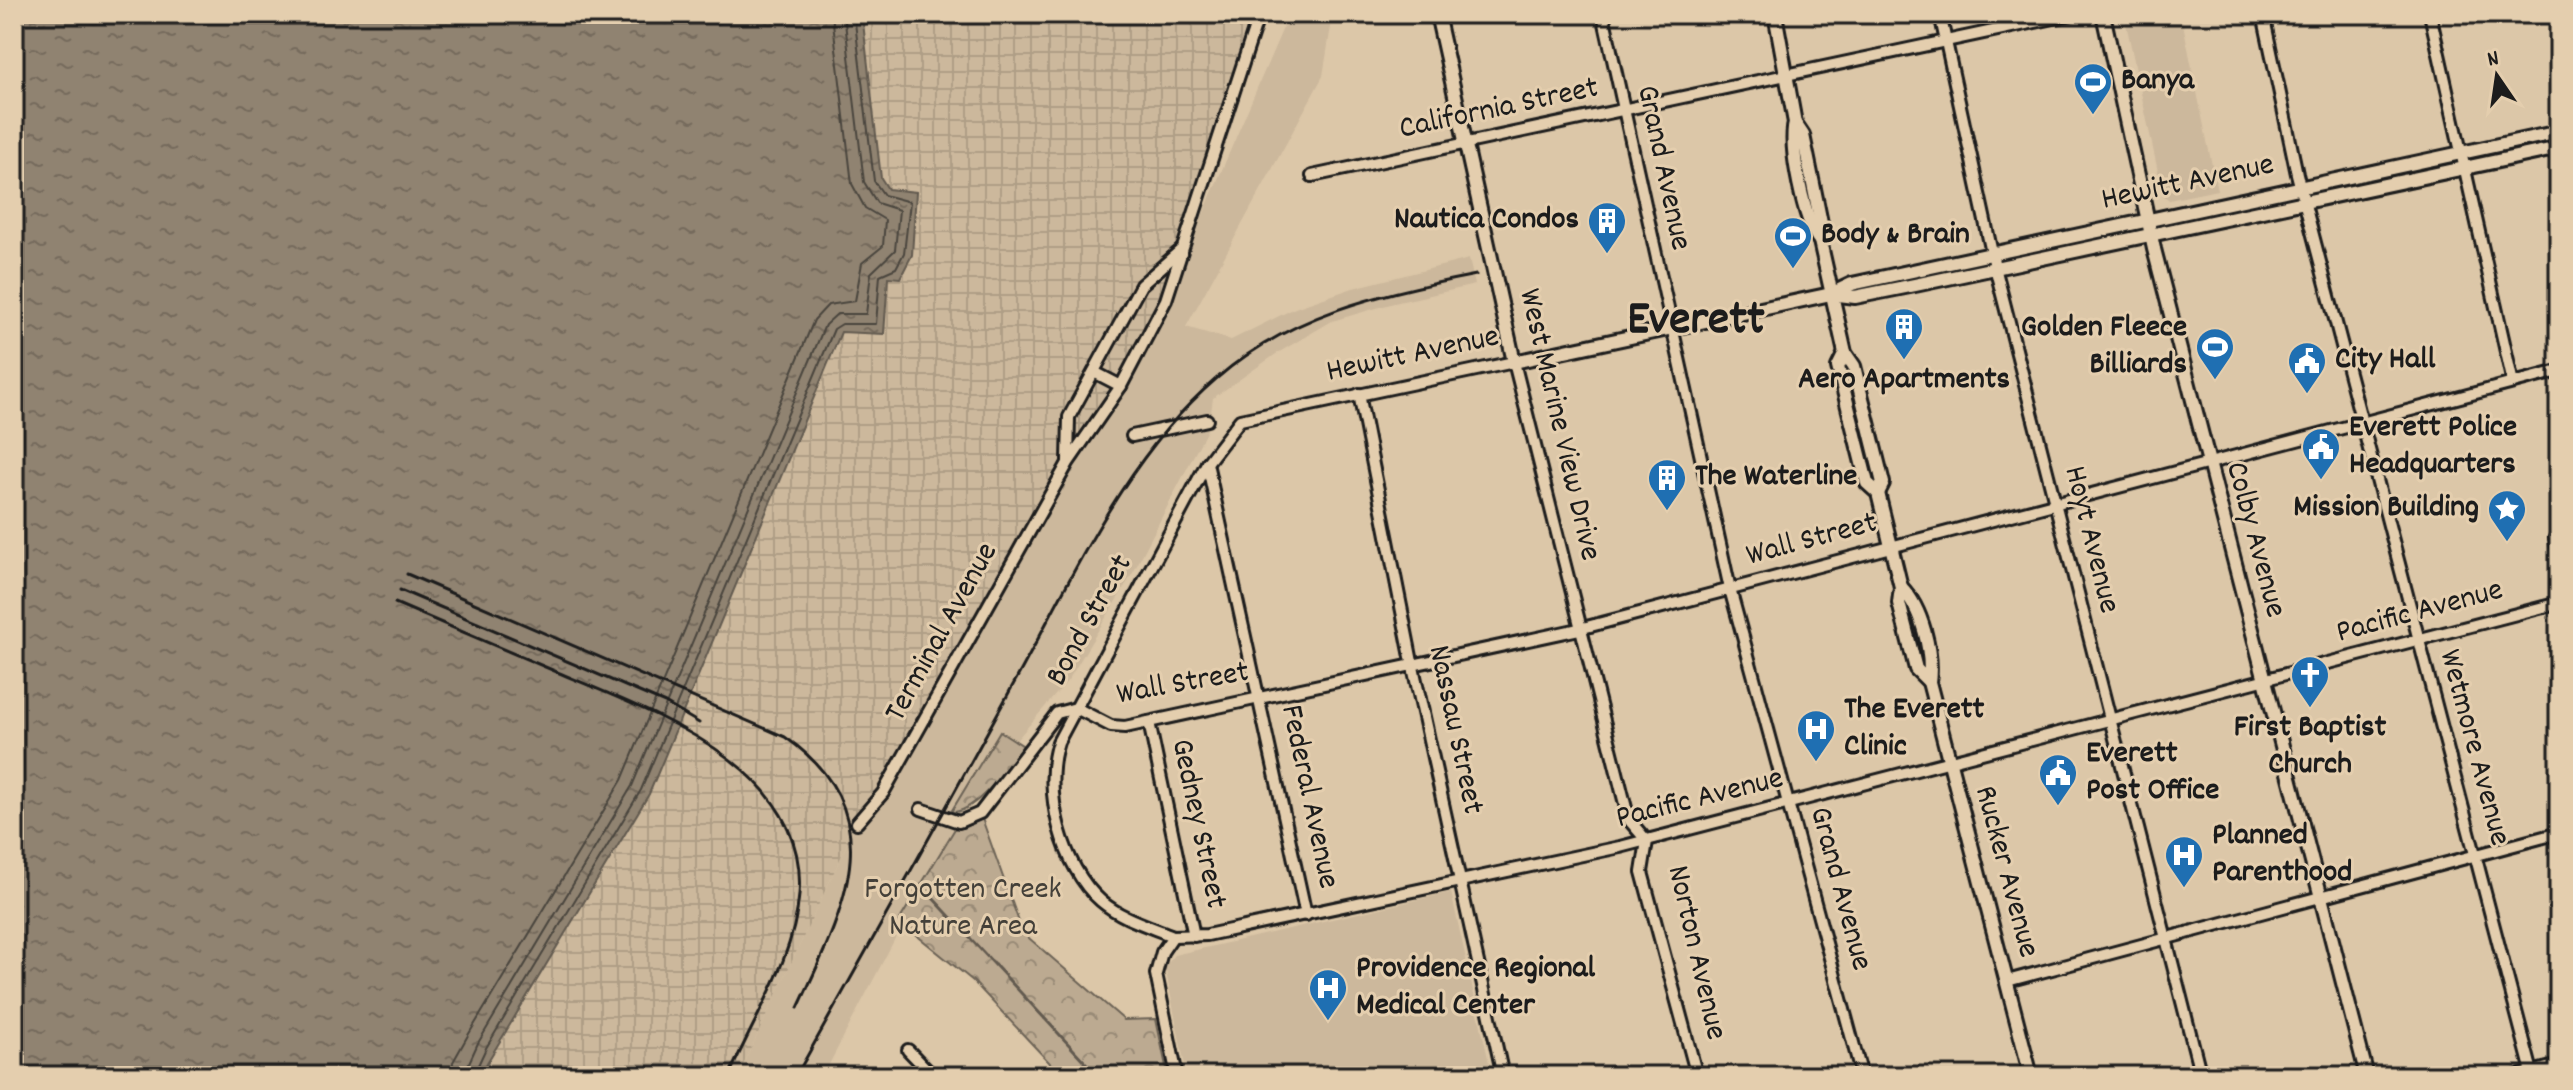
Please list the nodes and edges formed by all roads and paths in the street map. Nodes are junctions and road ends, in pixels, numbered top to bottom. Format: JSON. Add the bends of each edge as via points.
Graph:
{"nodes":[{"id":1,"x":1259,"y":14,"type":"edge"},
{"id":2,"x":1437,"y":14,"type":"edge"},
{"id":3,"x":1603,"y":14,"type":"edge"},
{"id":4,"x":1940,"y":14,"type":"edge"},
{"id":5,"x":2073,"y":14,"type":"edge"},
{"id":6,"x":2103,"y":14,"type":"edge"},
{"id":7,"x":2263,"y":14,"type":"edge"},
{"id":8,"x":2430,"y":14,"type":"edge"},
{"id":9,"x":1772,"y":17,"type":"edge"},
{"id":10,"x":1946,"y":41,"type":"junction"},
{"id":11,"x":1786,"y":75,"type":"junction"},
{"id":12,"x":1622,"y":110,"type":"junction"},
{"id":13,"x":2559,"y":132,"type":"edge"},
{"id":14,"x":1467,"y":143,"type":"junction"},
{"id":15,"x":2559,"y":148,"type":"edge"},
{"id":16,"x":2460,"y":153,"type":"junction"},
{"id":17,"x":2463,"y":168,"type":"junction"},
{"id":18,"x":1312,"y":176,"type":"dead end"},
{"id":19,"x":2300,"y":186,"type":"junction"},
{"id":20,"x":2307,"y":202,"type":"junction"},
{"id":21,"x":2147,"y":219,"type":"junction"},
{"id":22,"x":2150,"y":233,"type":"junction"},
{"id":23,"x":1183,"y":248,"type":"junction"},
{"id":24,"x":1992,"y":253,"type":"junction"},
{"id":25,"x":1995,"y":267,"type":"junction"},
{"id":26,"x":1831,"y":294,"type":"junction"},
{"id":27,"x":1670,"y":328,"type":"junction"},
{"id":28,"x":1514,"y":362,"type":"junction"},
{"id":29,"x":2559,"y":371,"type":"edge"},
{"id":30,"x":1094,"y":372,"type":"junction"},
{"id":31,"x":2513,"y":383,"type":"junction"},
{"id":32,"x":1121,"y":386,"type":"junction"},
{"id":33,"x":1359,"y":394,"type":"junction"},
{"id":34,"x":1207,"y":420,"type":"dead end"},
{"id":35,"x":2361,"y":423,"type":"junction"},
{"id":36,"x":1132,"y":436,"type":"dead end"},
{"id":37,"x":1068,"y":463,"type":"junction"},
{"id":38,"x":1207,"y":463,"type":"junction"},
{"id":39,"x":2207,"y":464,"type":"junction"},
{"id":40,"x":2054,"y":504,"type":"junction"},
{"id":41,"x":2555,"y":538,"type":"dead end"},
{"id":42,"x":1892,"y":547,"type":"junction"},
{"id":43,"x":2559,"y":555,"type":"edge"},
{"id":44,"x":1730,"y":589,"type":"junction"},
{"id":45,"x":2559,"y":603,"type":"edge"},
{"id":46,"x":1579,"y":629,"type":"junction"},
{"id":47,"x":2417,"y":640,"type":"junction"},
{"id":48,"x":1413,"y":664,"type":"junction"},
{"id":49,"x":2264,"y":680,"type":"junction"},
{"id":50,"x":1260,"y":698,"type":"junction"},
{"id":51,"x":1076,"y":708,"type":"junction"},
{"id":52,"x":2108,"y":721,"type":"junction"},
{"id":53,"x":1149,"y":722,"type":"junction"},
{"id":54,"x":1949,"y":762,"type":"junction"},
{"id":55,"x":1789,"y":804,"type":"junction"},
{"id":56,"x":921,"y":809,"type":"dead end"},
{"id":57,"x":857,"y":823,"type":"dead end"},
{"id":58,"x":2559,"y":833,"type":"edge"},
{"id":59,"x":1647,"y":841,"type":"junction"},
{"id":60,"x":2475,"y":856,"type":"junction"},
{"id":61,"x":1460,"y":884,"type":"junction"},
{"id":62,"x":2319,"y":895,"type":"junction"},
{"id":63,"x":1306,"y":915,"type":"junction"},
{"id":64,"x":1173,"y":936,"type":"junction"},
{"id":65,"x":1194,"y":936,"type":"junction"},
{"id":66,"x":2166,"y":940,"type":"junction"},
{"id":67,"x":2007,"y":981,"type":"junction"},
{"id":68,"x":908,"y":1050,"type":"dead end"},
{"id":69,"x":2559,"y":1065,"type":"edge"},
{"id":70,"x":2532,"y":1074,"type":"edge"},
{"id":71,"x":933,"y":1076,"type":"edge"},
{"id":72,"x":1177,"y":1076,"type":"edge"},
{"id":73,"x":1503,"y":1076,"type":"edge"},
{"id":74,"x":1697,"y":1076,"type":"edge"},
{"id":75,"x":1862,"y":1076,"type":"edge"},
{"id":76,"x":2031,"y":1076,"type":"edge"},
{"id":77,"x":2201,"y":1076,"type":"edge"},
{"id":78,"x":2367,"y":1076,"type":"edge"},
{"id":79,"x":2516,"y":1076,"type":"edge"}],
"edges":[{"from":1,"to":23,"type":"street"},
{"from":2,"to":14,"type":"main road","name":"West Marine View Drive"},
{"from":3,"to":12,"type":"street","name":"Grand Avenue"},
{"from":4,"to":10,"type":"street","name":"Hoyt Avenue"},
{"from":5,"to":10,"type":"street","name":"California Street"},
{"from":6,"to":21,"type":"main road","name":"Colby Avenue"},
{"from":7,"to":19,"type":"street","name":"Wetmore Avenue"},
{"from":8,"to":16,"type":"street"},
{"from":9,"to":11,"type":"main road","name":"Rucker Avenue"},
{"from":10,"to":11,"type":"street","name":"California Street"},
{"from":10,"to":24,"type":"street","name":"Hoyt Avenue"},
{"from":11,"to":12,"type":"street","name":"California Street"},
{"from":11,"to":26,"type":"main road","name":"Rucker Avenue","via":[[1795,123],[1791,137]]},
{"from":12,"to":14,"type":"street","name":"California Street"},
{"from":12,"to":27,"type":"street","name":"Grand Avenue"},
{"from":13,"to":16,"type":"main road","name":"Hewitt Avenue"},
{"from":14,"to":18,"type":"street","name":"California Street"},
{"from":14,"to":28,"type":"main road","name":"West Marine View Drive"},
{"from":15,"to":17,"type":"main road","name":"Hewitt Avenue"},
{"from":16,"to":17,"type":"street"},
{"from":16,"to":19,"type":"main road","name":"Hewitt Avenue"},
{"from":17,"to":20,"type":"main road","name":"Hewitt Avenue"},
{"from":17,"to":31,"type":"street"},
{"from":19,"to":20,"type":"street","name":"Wetmore Avenue"},
{"from":19,"to":21,"type":"main road","name":"Hewitt Avenue"},
{"from":20,"to":22,"type":"main road","name":"Hewitt Avenue"},
{"from":20,"to":35,"type":"street","name":"Wetmore Avenue"},
{"from":21,"to":22,"type":"main road","name":"Colby Avenue"},
{"from":21,"to":24,"type":"main road","name":"Hewitt Avenue"},
{"from":22,"to":25,"type":"main road","name":"Hewitt Avenue"},
{"from":22,"to":39,"type":"main road","name":"Colby Avenue"},
{"from":23,"to":30,"type":"street","name":"Terminal Avenue","via":[[1141,285]]},
{"from":23,"to":32,"type":"street","name":"Terminal Avenue","via":[[1166,300]]},
{"from":24,"to":25,"type":"street","name":"Hoyt Avenue"},
{"from":24,"to":26,"type":"main road","name":"Hewitt Avenue","via":[[1852,284]]},
{"from":25,"to":26,"type":"main road","name":"Hewitt Avenue","via":[[1855,297]]},
{"from":25,"to":40,"type":"street","name":"Hoyt Avenue"},
{"from":26,"to":27,"type":"main road","name":"Hewitt Avenue"},
{"from":26,"to":42,"type":"main road","name":"Rucker Avenue","via":[[1845,353],[1838,367],[1867,483],[1878,493]]},
{"from":27,"to":28,"type":"main road","name":"Hewitt Avenue"},
{"from":27,"to":44,"type":"street","name":"Grand Avenue"},
{"from":28,"to":33,"type":"street","name":"Hewitt Avenue"},
{"from":28,"to":46,"type":"street","name":"West Marine View Drive"},
{"from":29,"to":31,"type":"street","name":"Wall Street"},
{"from":30,"to":32,"type":"street"},
{"from":30,"to":37,"type":"street","name":"Terminal Avenue","via":[[1069,417]]},
{"from":31,"to":35,"type":"street","name":"Wall Street"},
{"from":32,"to":37,"type":"street","name":"Terminal Avenue"},
{"from":33,"to":38,"type":"street","name":"Hewitt Avenue","via":[[1240,420]]},
{"from":33,"to":48,"type":"street","name":"Nassau Street"},
{"from":34,"to":36,"type":"street"},
{"from":35,"to":39,"type":"street","name":"Wall Street"},
{"from":35,"to":47,"type":"street","name":"Wetmore Avenue"},
{"from":37,"to":57,"type":"street","name":"Terminal Avenue","via":[[883,793]]},
{"from":38,"to":50,"type":"street","name":"Federal Avenue"},
{"from":38,"to":51,"type":"street","name":"Bond Street"},
{"from":39,"to":40,"type":"street","name":"Wall Street"},
{"from":39,"to":49,"type":"main road","name":"Colby Avenue"},
{"from":40,"to":42,"type":"street","name":"Wall Street"},
{"from":40,"to":52,"type":"street","name":"Hoyt Avenue"},
{"from":41,"to":43,"type":"street"},
{"from":42,"to":44,"type":"street","name":"Wall Street"},
{"from":42,"to":54,"type":"main road","name":"Rucker Avenue","via":[[1901,587],[1914,600]]},
{"from":44,"to":46,"type":"street","name":"Wall Street"},
{"from":44,"to":55,"type":"street","name":"Grand Avenue"},
{"from":45,"to":47,"type":"street","name":"Pacific Avenue"},
{"from":46,"to":48,"type":"street","name":"Wall Street"},
{"from":46,"to":59,"type":"street","name":"West Marine View Drive","via":[[1629,820]]},
{"from":47,"to":49,"type":"street","name":"Pacific Avenue"},
{"from":47,"to":60,"type":"street","name":"Wetmore Avenue"},
{"from":48,"to":50,"type":"street","name":"Wall Street"},
{"from":48,"to":61,"type":"street","name":"Nassau Street"},
{"from":49,"to":52,"type":"street","name":"Pacific Avenue"},
{"from":49,"to":62,"type":"main road","name":"Colby Avenue"},
{"from":50,"to":53,"type":"street","name":"Wall Street"},
{"from":50,"to":63,"type":"street","name":"Federal Avenue"},
{"from":51,"to":53,"type":"street","name":"Wall Street","via":[[1111,726]]},
{"from":51,"to":56,"type":"street","name":"Bond Street","via":[[1057,713],[980,813],[959,822]]},
{"from":51,"to":64,"type":"street","via":[[1051,762],[1053,795],[1069,852],[1082,879],[1103,902]]},
{"from":52,"to":54,"type":"street","name":"Pacific Avenue"},
{"from":52,"to":66,"type":"street","name":"Hoyt Avenue"},
{"from":53,"to":65,"type":"street","name":"Gedney Street"},
{"from":54,"to":55,"type":"street","name":"Pacific Avenue"},
{"from":54,"to":67,"type":"main road","name":"Rucker Avenue"},
{"from":55,"to":59,"type":"street","name":"Pacific Avenue"},
{"from":55,"to":75,"type":"street","name":"Grand Avenue"},
{"from":58,"to":60,"type":"street"},
{"from":59,"to":61,"type":"street","name":"Pacific Avenue"},
{"from":59,"to":74,"type":"street","name":"Norton Avenue","via":[[1642,872]]},
{"from":60,"to":62,"type":"street"},
{"from":60,"to":70,"type":"street","name":"Wetmore Avenue"},
{"from":61,"to":63,"type":"street","name":"Pacific Avenue"},
{"from":61,"to":73,"type":"street","name":"Nassau Street"},
{"from":62,"to":66,"type":"street"},
{"from":62,"to":78,"type":"main road","name":"Colby Avenue"},
{"from":63,"to":65,"type":"street","name":"Pacific Avenue"},
{"from":64,"to":65,"type":"street","name":"Pacific Avenue"},
{"from":64,"to":72,"type":"street","via":[[1156,974]]},
{"from":66,"to":67,"type":"street"},
{"from":66,"to":77,"type":"street","name":"Hoyt Avenue"},
{"from":67,"to":76,"type":"main road","name":"Rucker Avenue"},
{"from":68,"to":71,"type":"street"},
{"from":69,"to":70,"type":"street"},
{"from":70,"to":79,"type":"street"}]}
